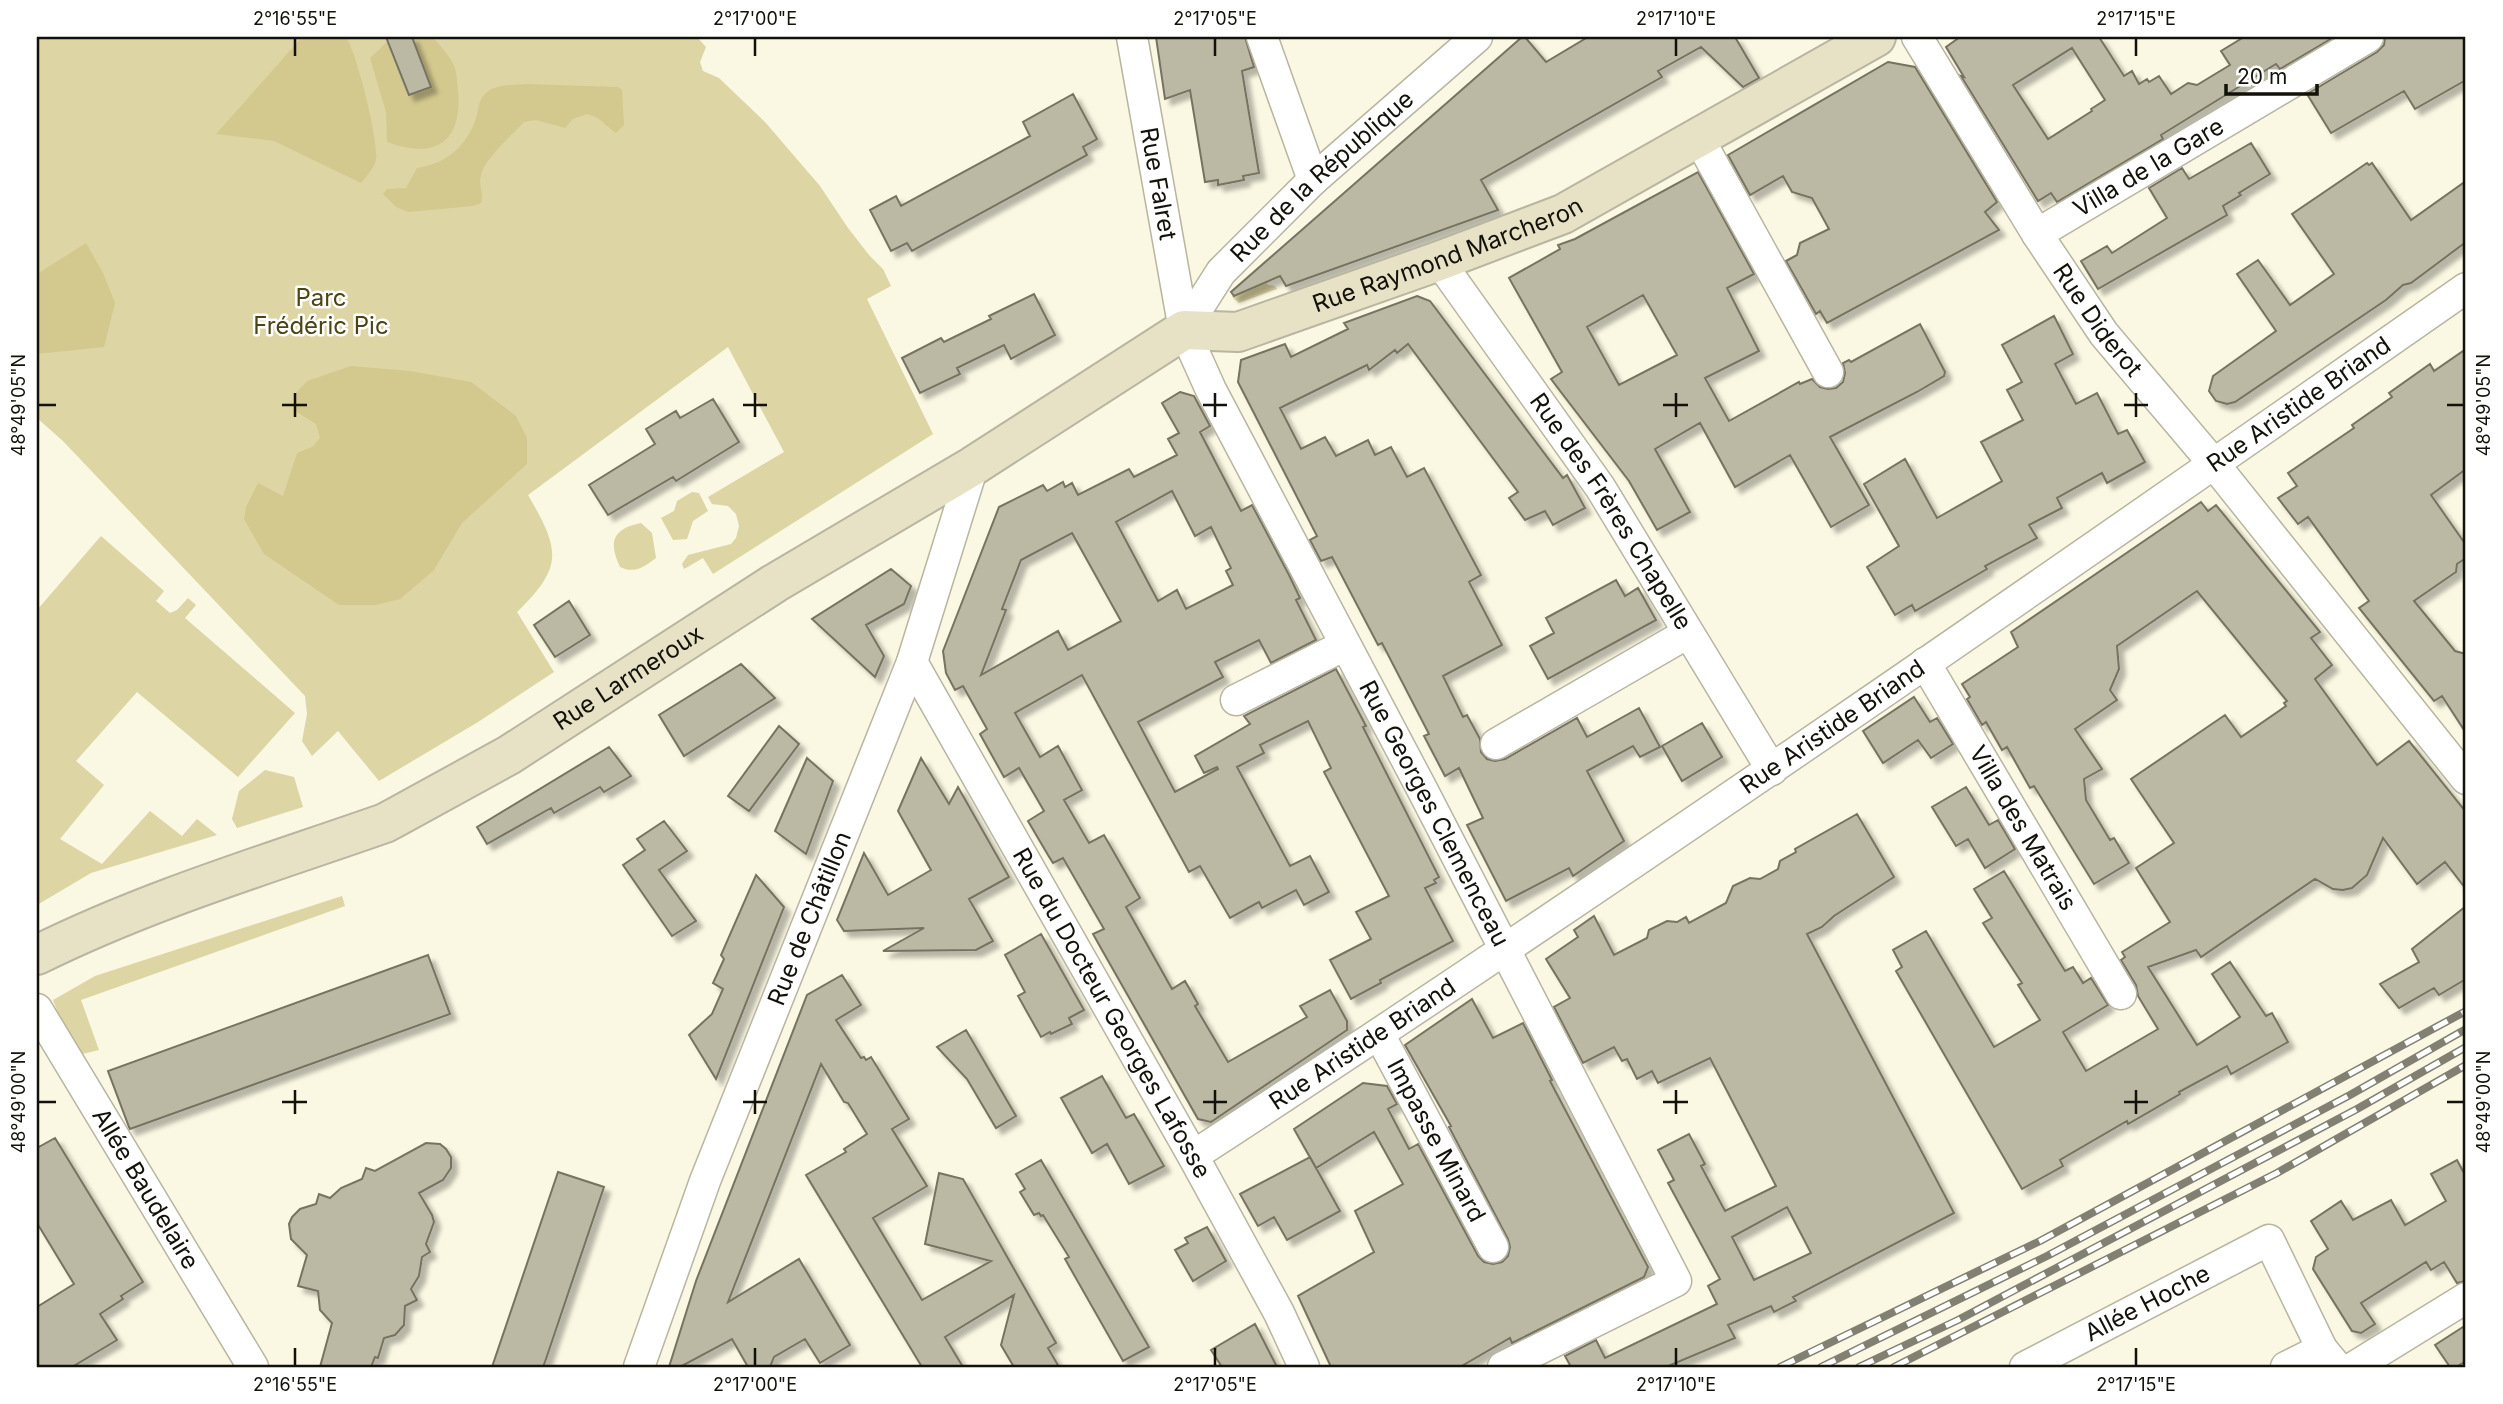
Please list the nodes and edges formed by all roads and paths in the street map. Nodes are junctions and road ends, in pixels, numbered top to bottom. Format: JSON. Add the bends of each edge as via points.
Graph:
{"nodes":[{"id":1,"x":1132,"y":37,"type":"edge"},
{"id":2,"x":1262,"y":37,"type":"edge"},
{"id":3,"x":1477,"y":37,"type":"edge"},
{"id":4,"x":1876,"y":37,"type":"edge"},
{"id":5,"x":1917,"y":37,"type":"edge"},
{"id":6,"x":2368,"y":37,"type":"edge"},
{"id":7,"x":1698,"y":137,"type":"junction"},
{"id":8,"x":1313,"y":180,"type":"junction"},
{"id":9,"x":2037,"y":234,"type":"junction"},
{"id":10,"x":1439,"y":261,"type":"junction"},
{"id":11,"x":2466,"y":288,"type":"edge"},
{"id":12,"x":1184,"y":330,"type":"junction"},
{"id":13,"x":1828,"y":372,"type":"dead end"},
{"id":14,"x":2214,"y":464,"type":"junction"},
{"id":15,"x":973,"y":466,"type":"junction"},
{"id":16,"x":1688,"y":633,"type":"junction"},
{"id":17,"x":1345,"y":645,"type":"junction"},
{"id":18,"x":912,"y":662,"type":"junction"},
{"id":19,"x":1925,"y":663,"type":"junction"},
{"id":20,"x":1236,"y":700,"type":"dead end"},
{"id":21,"x":1496,"y":744,"type":"dead end"},
{"id":22,"x":1772,"y":770,"type":"junction"},
{"id":23,"x":2466,"y":779,"type":"edge"},
{"id":24,"x":1506,"y":950,"type":"junction"},
{"id":25,"x":37,"y":955,"type":"edge"},
{"id":26,"x":2121,"y":994,"type":"dead end"},
{"id":27,"x":37,"y":1009,"type":"edge"},
{"id":28,"x":1379,"y":1034,"type":"junction"},
{"id":29,"x":1193,"y":1156,"type":"junction"},
{"id":30,"x":1493,"y":1247,"type":"dead end"},
{"id":31,"x":2466,"y":1298,"type":"edge"},
{"id":32,"x":2330,"y":1358,"type":"edge"},
{"id":33,"x":253,"y":1367,"type":"edge"},
{"id":34,"x":639,"y":1367,"type":"edge"},
{"id":35,"x":1304,"y":1367,"type":"edge"},
{"id":36,"x":1503,"y":1367,"type":"edge"},
{"id":37,"x":2025,"y":1367,"type":"edge"},
{"id":38,"x":2286,"y":1367,"type":"edge"},
{"id":39,"x":2354,"y":1367,"type":"edge"}],
"edges":[{"from":1,"to":12,"type":"street","name":"Rue Falret"},
{"from":2,"to":8,"type":"street"},
{"from":3,"to":8,"type":"street","name":"Rue de la République"},
{"from":4,"to":7,"type":"main road","name":"Rue Raymond Marcheron"},
{"from":5,"to":9,"type":"street","name":"Rue Diderot"},
{"from":6,"to":9,"type":"street","name":"Villa de la Gare"},
{"from":7,"to":10,"type":"main road","name":"Rue Raymond Marcheron","via":[[1563,214]]},
{"from":7,"to":13,"type":"street"},
{"from":8,"to":12,"type":"street","name":"Rue de la République","via":[[1221,272]]},
{"from":9,"to":14,"type":"street","name":"Rue Diderot","via":[[2104,334]]},
{"from":10,"to":12,"type":"main road","name":"Rue Raymond Marcheron","via":[[1238,332]]},
{"from":10,"to":16,"type":"street","name":"Rue des Frères Chapelle","via":[[1600,486]]},
{"from":11,"to":14,"type":"street","name":"Rue Aristide Briand"},
{"from":12,"to":15,"type":"main road","name":"Rue Larmeroux"},
{"from":12,"to":17,"type":"street","name":"Rue Georges Clemenceau","via":[[1210,390]]},
{"from":14,"to":19,"type":"street","name":"Rue Aristide Briand"},
{"from":14,"to":23,"type":"street","name":"Rue Diderot"},
{"from":15,"to":18,"type":"street","name":"Rue de Châtillon"},
{"from":15,"to":25,"type":"main road","name":"Rue Larmeroux","via":[[775,583],[509,755],[385,823],[141,909]]},
{"from":16,"to":21,"type":"street"},
{"from":16,"to":22,"type":"street","name":"Rue des Frères Chapelle"},
{"from":17,"to":20,"type":"street"},
{"from":17,"to":24,"type":"street","name":"Rue Georges Clemenceau"},
{"from":18,"to":29,"type":"street","name":"Rue du Docteur Georges Lafosse"},
{"from":18,"to":34,"type":"street","name":"Rue de Châtillon","via":[[702,1188]]},
{"from":19,"to":22,"type":"street","name":"Rue Aristide Briand"},
{"from":19,"to":26,"type":"street","name":"Villa des Matrais"},
{"from":22,"to":24,"type":"street","name":"Rue Aristide Briand"},
{"from":24,"to":28,"type":"street","name":"Rue Aristide Briand"},
{"from":24,"to":36,"type":"street","name":"Rue Georges Clemenceau","via":[[1676,1280]]},
{"from":27,"to":33,"type":"street","name":"Allée Baudelaire"},
{"from":28,"to":29,"type":"street","name":"Rue Aristide Briand"},
{"from":28,"to":30,"type":"street","name":"Impasse Minard"},
{"from":29,"to":35,"type":"street","name":"Rue du Docteur Georges Lafosse"},
{"from":31,"to":39,"type":"street"},
{"from":32,"to":37,"type":"street","name":"Allée Hoche","via":[[2269,1240]]},
{"from":32,"to":38,"type":"street"}]}
